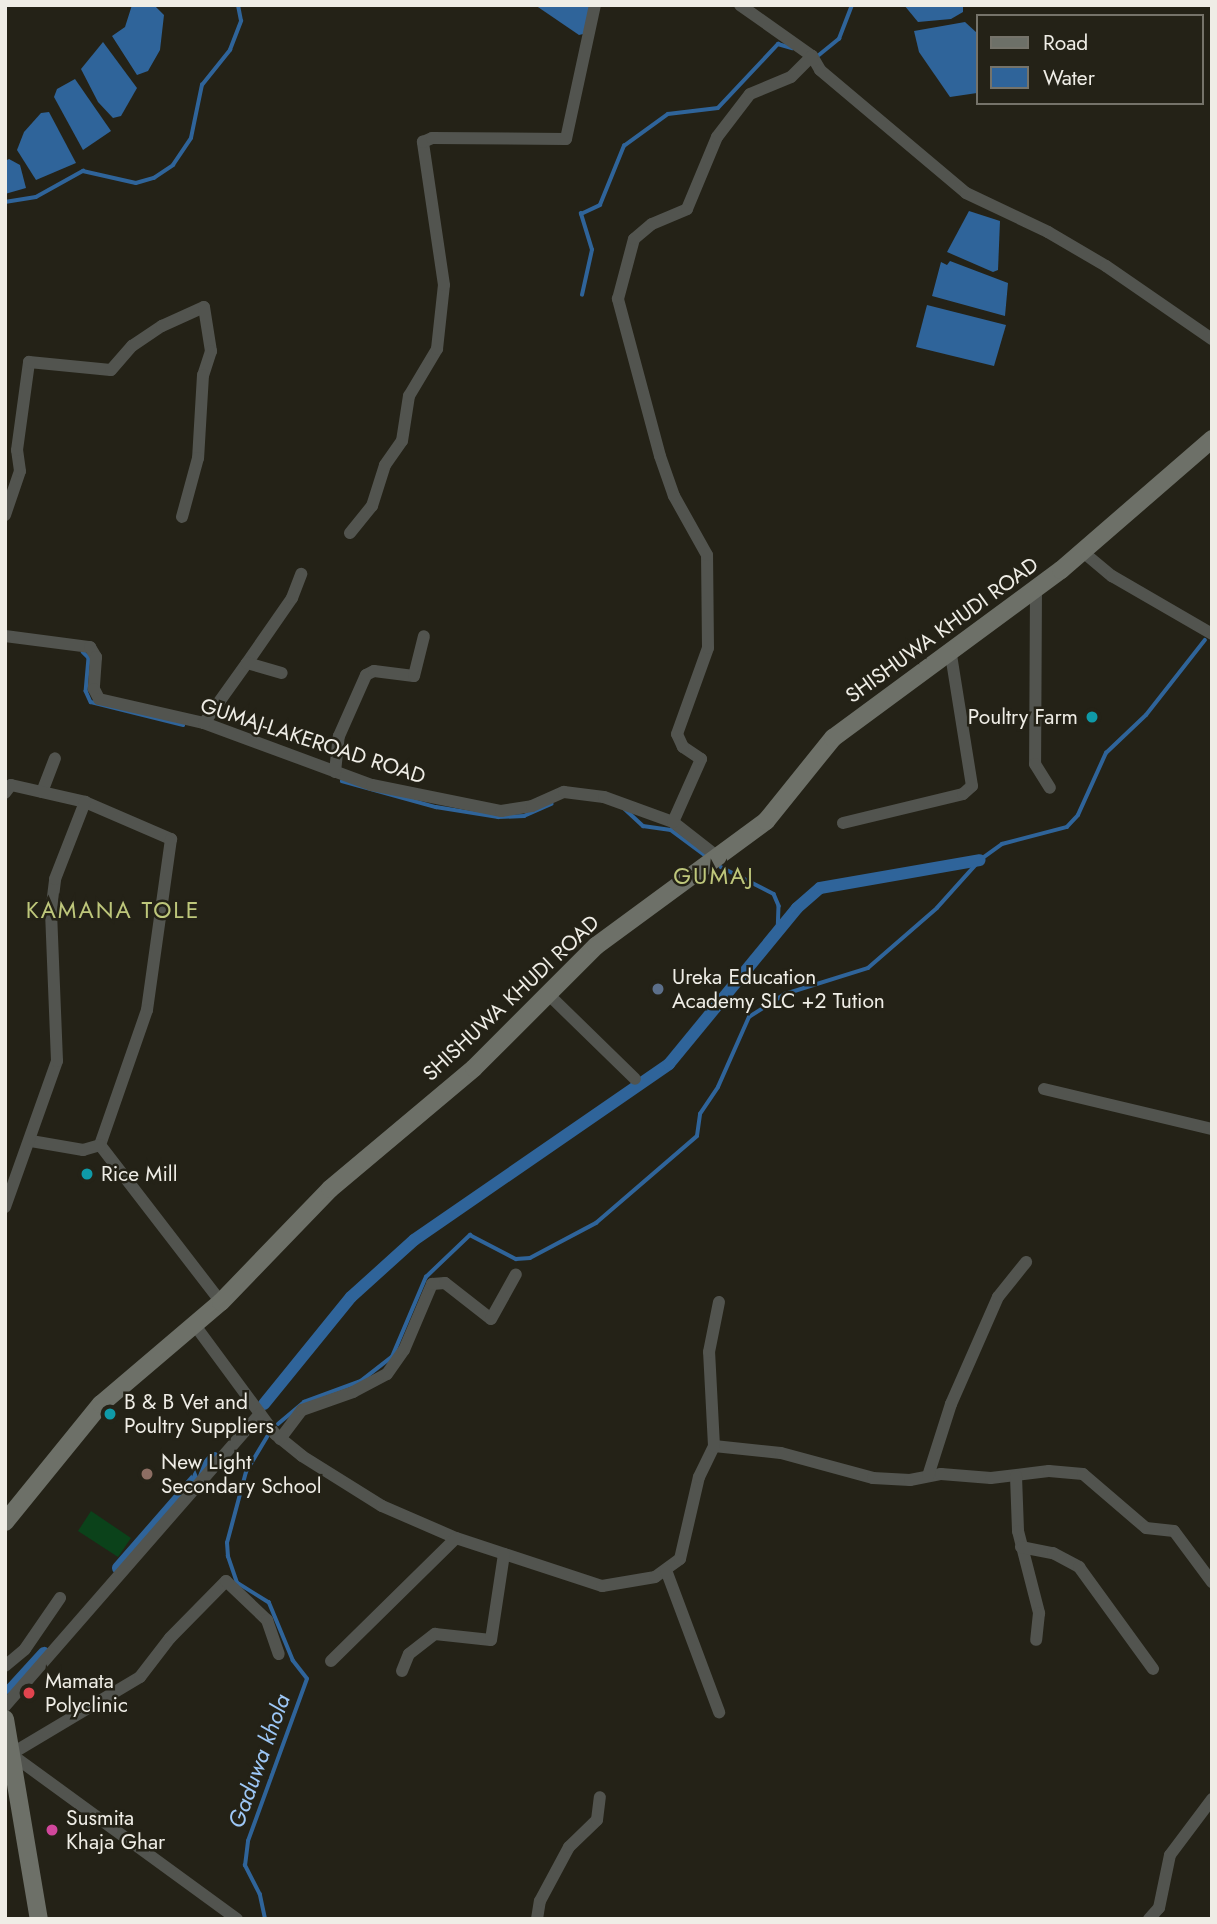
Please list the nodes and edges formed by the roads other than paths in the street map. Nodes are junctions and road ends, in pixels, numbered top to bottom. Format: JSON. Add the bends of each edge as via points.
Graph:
{"nodes":[{"id":1,"x":595,"y":5,"type":"edge"},
{"id":2,"x":740,"y":5,"type":"edge"},
{"id":3,"x":812,"y":56,"type":"junction"},
{"id":4,"x":1212,"y":339,"type":"edge"},
{"id":5,"x":1212,"y":439,"type":"edge"},
{"id":6,"x":5,"y":515,"type":"edge"},
{"id":7,"x":182,"y":517,"type":"dead end"},
{"id":8,"x":350,"y":533,"type":"dead end"},
{"id":9,"x":1083,"y":552,"type":"junction"},
{"id":10,"x":301,"y":574,"type":"dead end"},
{"id":11,"x":1036,"y":588,"type":"junction"},
{"id":12,"x":1212,"y":634,"type":"edge"},
{"id":13,"x":5,"y":636,"type":"edge"},
{"id":14,"x":424,"y":636,"type":"dead end"},
{"id":15,"x":951,"y":655,"type":"junction"},
{"id":16,"x":247,"y":663,"type":"junction"},
{"id":17,"x":282,"y":673,"type":"dead end"},
{"id":18,"x":204,"y":723,"type":"junction"},
{"id":19,"x":55,"y":758,"type":"dead end"},
{"id":20,"x":335,"y":772,"type":"junction"},
{"id":21,"x":7,"y":786,"type":"edge"},
{"id":22,"x":1050,"y":788,"type":"dead end"},
{"id":23,"x":42,"y":792,"type":"junction"},
{"id":24,"x":85,"y":802,"type":"junction"},
{"id":25,"x":673,"y":822,"type":"junction"},
{"id":26,"x":843,"y":823,"type":"dead end"},
{"id":27,"x":719,"y":858,"type":"junction"},
{"id":28,"x":549,"y":995,"type":"junction"},
{"id":29,"x":635,"y":1079,"type":"dead end"},
{"id":30,"x":1044,"y":1089,"type":"dead end"},
{"id":31,"x":1212,"y":1129,"type":"edge"},
{"id":32,"x":31,"y":1141,"type":"junction"},
{"id":33,"x":100,"y":1145,"type":"junction"},
{"id":34,"x":5,"y":1207,"type":"edge"},
{"id":35,"x":1026,"y":1262,"type":"dead end"},
{"id":36,"x":516,"y":1274,"type":"dead end"},
{"id":37,"x":221,"y":1301,"type":"junction"},
{"id":38,"x":719,"y":1302,"type":"dead end"},
{"id":39,"x":194,"y":1324,"type":"junction"},
{"id":40,"x":260,"y":1414,"type":"junction"},
{"id":41,"x":280,"y":1439,"type":"junction"},
{"id":42,"x":715,"y":1446,"type":"junction"},
{"id":43,"x":928,"y":1476,"type":"junction"},
{"id":44,"x":1016,"y":1476,"type":"junction"},
{"id":45,"x":5,"y":1522,"type":"edge"},
{"id":46,"x":456,"y":1538,"type":"junction"},
{"id":47,"x":1021,"y":1546,"type":"junction"},
{"id":48,"x":504,"y":1554,"type":"junction"},
{"id":49,"x":666,"y":1570,"type":"junction"},
{"id":50,"x":1212,"y":1581,"type":"edge"},
{"id":51,"x":60,"y":1598,"type":"dead end"},
{"id":52,"x":1036,"y":1640,"type":"dead end"},
{"id":53,"x":279,"y":1654,"type":"dead end"},
{"id":54,"x":331,"y":1661,"type":"dead end"},
{"id":55,"x":5,"y":1666,"type":"edge"},
{"id":56,"x":1153,"y":1669,"type":"dead end"},
{"id":57,"x":402,"y":1671,"type":"dead end"},
{"id":58,"x":5,"y":1706,"type":"edge"},
{"id":59,"x":719,"y":1712,"type":"dead end"},
{"id":60,"x":5,"y":1719,"type":"edge"},
{"id":61,"x":11,"y":1754,"type":"junction"},
{"id":62,"x":600,"y":1797,"type":"dead end"},
{"id":63,"x":1212,"y":1799,"type":"edge"},
{"id":64,"x":39,"y":1919,"type":"edge"},
{"id":65,"x":237,"y":1919,"type":"edge"},
{"id":66,"x":537,"y":1919,"type":"edge"},
{"id":67,"x":1149,"y":1919,"type":"edge"}],
"edges":[{"from":1,"to":8,"type":"street","via":[[566,139],[432,138],[423,142],[444,285],[437,349],[409,396],[402,442],[385,465],[372,506]]},
{"from":2,"to":3,"type":"street"},
{"from":3,"to":4,"type":"street","via":[[821,69],[966,194],[1083,252]]},
{"from":3,"to":25,"type":"street","via":[[791,77],[750,94],[717,137],[687,209],[652,224],[634,239],[618,299],[660,456],[674,496],[707,555],[708,648],[677,734],[682,747],[701,759]]},
{"from":5,"to":9,"type":"main road","name":"SHISHUWA KHUDI ROAD"},
{"from":6,"to":7,"type":"street","via":[[20,471],[17,450],[29,362],[111,370],[152,332],[204,307],[211,351],[203,375],[198,458]]},
{"from":9,"to":11,"type":"main road","name":"SHISHUWA KHUDI ROAD"},
{"from":9,"to":12,"type":"street","via":[[1112,576]]},
{"from":10,"to":16,"type":"street","via":[[292,597]]},
{"from":11,"to":15,"type":"main road","name":"SHISHUWA KHUDI ROAD"},
{"from":11,"to":22,"type":"street","via":[[1035,764]]},
{"from":13,"to":18,"type":"street","name":"GUMAJ-LAKEROAD ROAD","via":[[90,647],[96,657],[94,689],[99,699]]},
{"from":14,"to":20,"type":"street","via":[[414,676],[374,671],[366,675],[339,736]]},
{"from":15,"to":26,"type":"street","via":[[972,786],[963,794]]},
{"from":15,"to":27,"type":"main road","name":"SHISHUWA KHUDI ROAD","via":[[833,738],[766,821]]},
{"from":16,"to":17,"type":"street"},
{"from":16,"to":18,"type":"street"},
{"from":18,"to":20,"type":"street","name":"GUMAJ-LAKEROAD ROAD"},
{"from":19,"to":23,"type":"street"},
{"from":20,"to":25,"type":"street","name":"GUMAJ-LAKEROAD ROAD","via":[[457,806],[512,811],[551,795],[576,792],[619,800]]},
{"from":21,"to":23,"type":"street"},
{"from":23,"to":24,"type":"street"},
{"from":24,"to":32,"type":"street","via":[[55,879],[51,913],[57,1061]]},
{"from":24,"to":33,"type":"street","via":[[171,839],[147,1010]]},
{"from":25,"to":27,"type":"street","name":"GUMAJ-LAKEROAD ROAD"},
{"from":27,"to":28,"type":"main road","name":"SHISHUWA KHUDI ROAD","via":[[596,946]]},
{"from":28,"to":29,"type":"street"},
{"from":28,"to":37,"type":"main road","name":"SHISHUWA KHUDI ROAD","via":[[474,1068],[330,1189]]},
{"from":30,"to":31,"type":"street"},
{"from":32,"to":33,"type":"street","via":[[83,1150]]},
{"from":32,"to":34,"type":"street"},
{"from":33,"to":37,"type":"street"},
{"from":35,"to":43,"type":"street","via":[[998,1297],[951,1404]]},
{"from":36,"to":41,"type":"street","via":[[491,1319],[445,1283],[432,1284],[404,1350],[387,1374],[302,1410]]},
{"from":37,"to":39,"type":"main road","name":"SHISHUWA KHUDI ROAD"},
{"from":38,"to":42,"type":"street","via":[[709,1352]]},
{"from":39,"to":40,"type":"street"},
{"from":39,"to":45,"type":"main road","name":"SHISHUWA KHUDI ROAD","via":[[102,1404]]},
{"from":40,"to":41,"type":"street"},
{"from":40,"to":58,"type":"street"},
{"from":41,"to":46,"type":"street","via":[[382,1506]]},
{"from":42,"to":43,"type":"street","via":[[781,1453],[873,1478]]},
{"from":42,"to":49,"type":"street","via":[[699,1477],[683,1554]]},
{"from":43,"to":44,"type":"street"},
{"from":44,"to":47,"type":"street","via":[[1013,1497]]},
{"from":44,"to":50,"type":"street","via":[[1049,1471],[1083,1474],[1146,1528],[1174,1531]]},
{"from":46,"to":48,"type":"street"},
{"from":46,"to":54,"type":"street"},
{"from":47,"to":52,"type":"street","via":[[1039,1612]]},
{"from":47,"to":56,"type":"street","via":[[1053,1553],[1079,1567]]},
{"from":48,"to":49,"type":"street","via":[[602,1586],[655,1577]]},
{"from":48,"to":57,"type":"street","via":[[491,1640],[435,1634],[409,1654]]},
{"from":49,"to":59,"type":"street"},
{"from":51,"to":55,"type":"street","via":[[25,1649]]},
{"from":53,"to":61,"type":"street","via":[[267,1620],[226,1581],[170,1638],[140,1677]]},
{"from":60,"to":61,"type":"main road"},
{"from":61,"to":64,"type":"main road"},
{"from":61,"to":65,"type":"street"},
{"from":62,"to":66,"type":"street","via":[[597,1820],[569,1847],[540,1901]]},
{"from":63,"to":67,"type":"street","via":[[1170,1855],[1159,1908]]}]}
